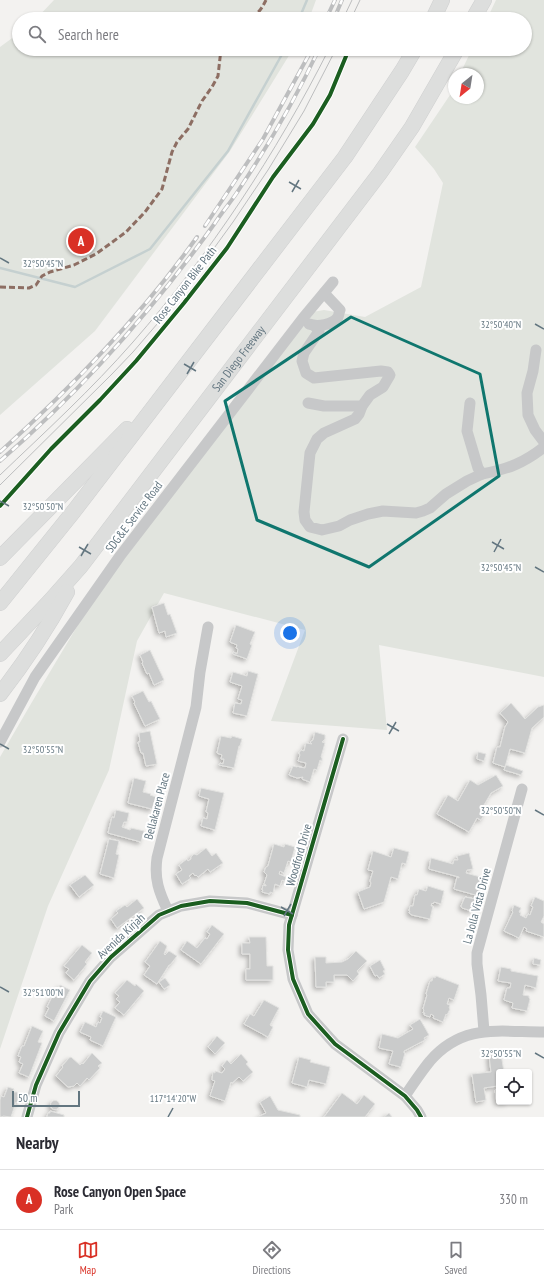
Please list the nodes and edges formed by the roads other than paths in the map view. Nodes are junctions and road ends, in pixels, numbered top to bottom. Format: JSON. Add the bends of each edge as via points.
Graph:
{"nodes":[{"id":1,"x":442,"y":0,"type":"edge"},
{"id":2,"x":484,"y":0,"type":"edge"},
{"id":3,"x":436,"y":12,"type":"edge"},
{"id":4,"x":477,"y":12,"type":"edge"},
{"id":5,"x":411,"y":56,"type":"edge"},
{"id":6,"x":453,"y":56,"type":"edge"},
{"id":7,"x":333,"y":282,"type":"dead end"},
{"id":8,"x":324,"y":293,"type":"junction"},
{"id":9,"x":235,"y":302,"type":"junction"},
{"id":10,"x":303,"y":318,"type":"junction"},
{"id":11,"x":315,"y":326,"type":"junction"},
{"id":12,"x":536,"y":350,"type":"dead end"},
{"id":13,"x":308,"y":403,"type":"dead end"},
{"id":14,"x":470,"y":403,"type":"dead end"},
{"id":15,"x":362,"y":406,"type":"junction"},
{"id":16,"x":544,"y":442,"type":"edge"},
{"id":17,"x":544,"y":446,"type":"edge"},
{"id":18,"x":482,"y":474,"type":"junction"},
{"id":19,"x":0,"y":558,"type":"edge"},
{"id":20,"x":81,"y":566,"type":"junction"},
{"id":21,"x":0,"y":603,"type":"edge"},
{"id":22,"x":208,"y":627,"type":"dead end"},
{"id":23,"x":0,"y":654,"type":"edge"},
{"id":24,"x":0,"y":694,"type":"edge"},
{"id":25,"x":343,"y":739,"type":"dead end"},
{"id":26,"x":0,"y":742,"type":"edge"},
{"id":27,"x":522,"y":789,"type":"dead end"},
{"id":28,"x":168,"y":911,"type":"junction"},
{"id":29,"x":292,"y":915,"type":"junction"},
{"id":30,"x":484,"y":1031,"type":"junction"},
{"id":31,"x":544,"y":1032,"type":"edge"},
{"id":32,"x":405,"y":1096,"type":"junction"},
{"id":33,"x":27,"y":1117,"type":"edge"},
{"id":34,"x":421,"y":1117,"type":"edge"}],
"edges":[{"from":1,"to":3,"type":"highway"},
{"from":2,"to":4,"type":"highway"},
{"from":5,"to":9,"type":"highway","via":[[345,156]]},
{"from":6,"to":20,"type":"highway","name":"San Diego Freeway","via":[[412,127],[380,173]]},
{"from":7,"to":8,"type":"street","name":"SDG&E Service Road"},
{"from":8,"to":10,"type":"street","name":"SDG&E Service Road"},
{"from":8,"to":11,"type":"street","via":[[340,310],[338,318],[333,322]]},
{"from":9,"to":19,"type":"highway","via":[[121,435]]},
{"from":9,"to":21,"type":"highway"},
{"from":10,"to":11,"type":"street"},
{"from":10,"to":26,"type":"street","name":"SDG&E Service Road","via":[[120,556],[35,677]]},
{"from":11,"to":15,"type":"street","via":[[319,331],[304,353],[302,361],[306,373],[314,378],[381,371],[390,375],[382,387],[370,395]]},
{"from":12,"to":16,"type":"street","via":[[527,393],[528,415]]},
{"from":13,"to":15,"type":"street","via":[[324,406]]},
{"from":14,"to":18,"type":"street","via":[[467,431]]},
{"from":15,"to":18,"type":"street","via":[[355,419],[317,439],[310,453],[304,512],[305,520],[310,527],[322,530],[383,511],[423,511],[446,494]]},
{"from":17,"to":18,"type":"street","via":[[529,459]]},
{"from":20,"to":23,"type":"highway","name":"San Diego Freeway"},
{"from":20,"to":24,"type":"highway","via":[[62,602],[18,672]]},
{"from":22,"to":28,"type":"street","name":"Bellakaren Place","via":[[196,707],[155,870],[160,894]]},
{"from":25,"to":29,"type":"street","name":"Woodford Drive"},
{"from":27,"to":30,"type":"street","name":"La Jolla Vista Drive","via":[[477,953]]},
{"from":28,"to":29,"type":"street","name":"Avenida Kirjah","via":[[210,901],[247,903]]},
{"from":28,"to":33,"type":"street","name":"Avenida Kirjah","via":[[159,915],[111,957],[90,981],[59,1033],[36,1085]]},
{"from":29,"to":32,"type":"street","name":"Woodford Drive","via":[[288,950],[293,979],[308,1014],[334,1044]]},
{"from":30,"to":31,"type":"street"},
{"from":30,"to":32,"type":"street","via":[[452,1042],[431,1061]]},
{"from":32,"to":34,"type":"street","name":"Woodford Drive"}]}
